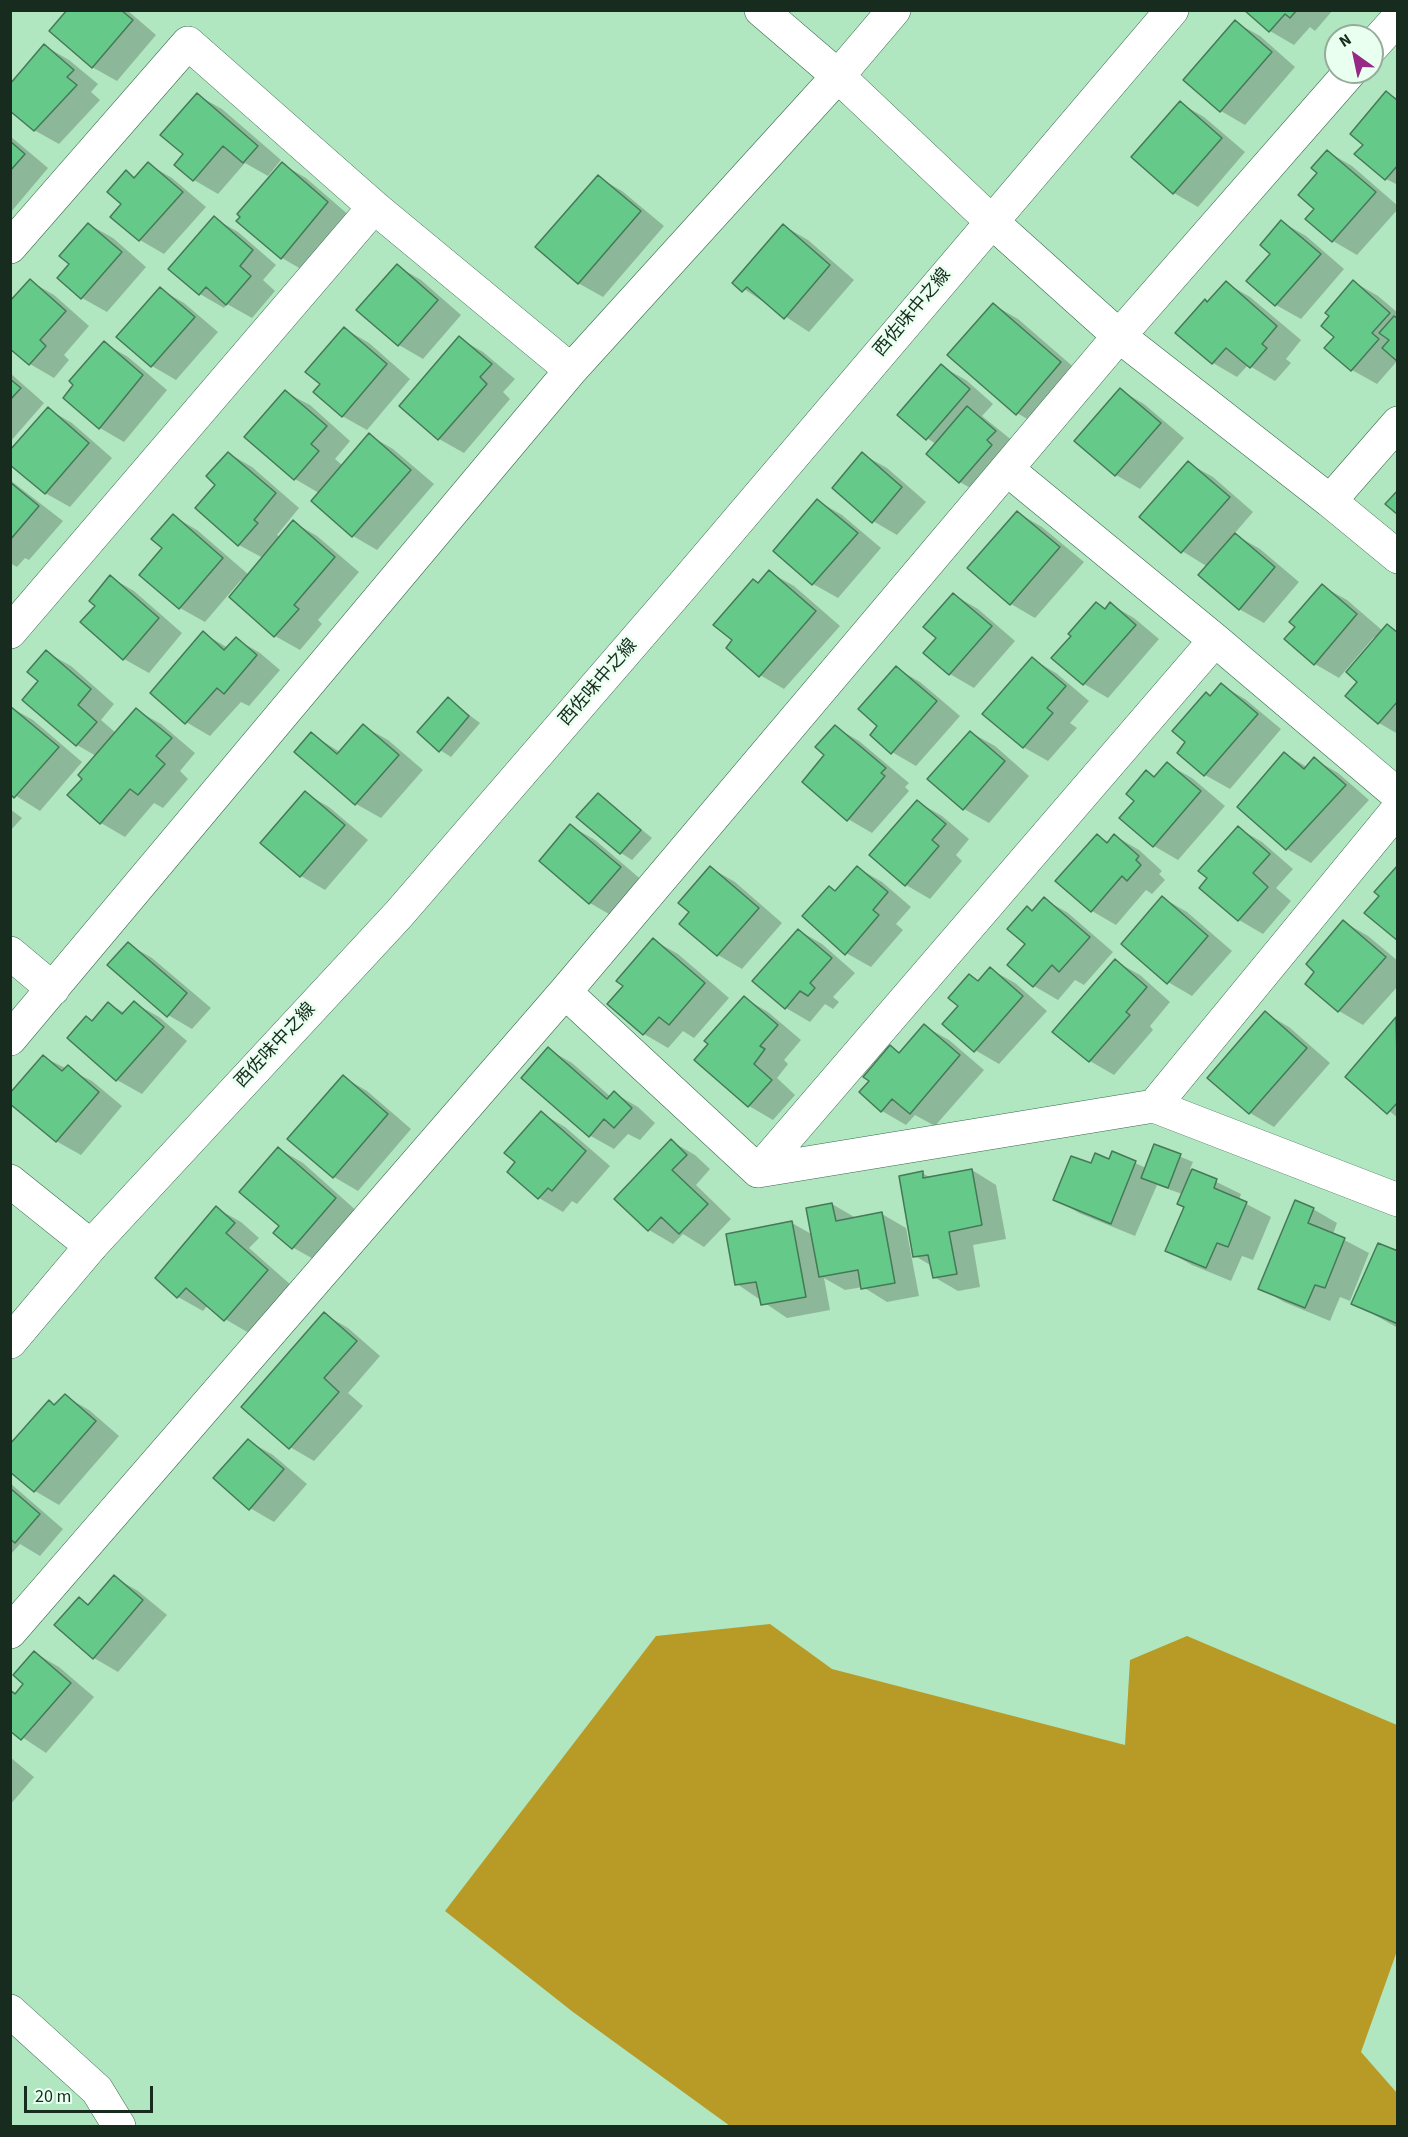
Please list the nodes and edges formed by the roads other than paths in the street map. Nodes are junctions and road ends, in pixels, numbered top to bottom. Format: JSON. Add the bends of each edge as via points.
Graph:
{"nodes":[{"id":1,"x":762,"y":10,"type":"edge"},
{"id":2,"x":894,"y":10,"type":"edge"},
{"id":3,"x":1172,"y":10,"type":"edge"},
{"id":4,"x":1398,"y":18,"type":"edge"},
{"id":5,"x":1384,"y":34,"type":"edge"},
{"id":6,"x":838,"y":76,"type":"junction"},
{"id":7,"x":1340,"y":84,"type":"edge"},
{"id":8,"x":374,"y":207,"type":"junction"},
{"id":9,"x":991,"y":221,"type":"junction"},
{"id":10,"x":10,"y":247,"type":"edge"},
{"id":11,"x":1119,"y":336,"type":"junction"},
{"id":12,"x":571,"y":370,"type":"junction"},
{"id":13,"x":1398,"y":423,"type":"edge"},
{"id":14,"x":1008,"y":470,"type":"junction"},
{"id":15,"x":1330,"y":501,"type":"junction"},
{"id":16,"x":1398,"y":557,"type":"edge"},
{"id":17,"x":10,"y":632,"type":"edge"},
{"id":18,"x":1215,"y":640,"type":"junction"},
{"id":19,"x":1398,"y":795,"type":"edge"},
{"id":20,"x":1398,"y":809,"type":"edge"},
{"id":21,"x":10,"y":953,"type":"edge"},
{"id":22,"x":53,"y":989,"type":"junction"},
{"id":23,"x":566,"y":992,"type":"junction"},
{"id":24,"x":10,"y":1039,"type":"edge"},
{"id":25,"x":1154,"y":1106,"type":"junction"},
{"id":26,"x":758,"y":1171,"type":"junction"},
{"id":27,"x":10,"y":1180,"type":"edge"},
{"id":28,"x":1398,"y":1200,"type":"edge"},
{"id":29,"x":91,"y":1246,"type":"junction"},
{"id":30,"x":10,"y":1342,"type":"edge"},
{"id":31,"x":10,"y":1632,"type":"edge"},
{"id":32,"x":10,"y":2011,"type":"edge"},
{"id":33,"x":119,"y":2127,"type":"edge"}],
"edges":[{"from":1,"to":6,"type":"street"},
{"from":2,"to":6,"type":"street"},
{"from":3,"to":9,"type":"street","name":"西佐味中之線"},
{"from":4,"to":5,"type":"street"},
{"from":6,"to":9,"type":"street"},
{"from":6,"to":12,"type":"street"},
{"from":7,"to":11,"type":"street"},
{"from":8,"to":10,"type":"street","via":[[188,42]]},
{"from":8,"to":12,"type":"street"},
{"from":8,"to":17,"type":"street"},
{"from":9,"to":11,"type":"street"},
{"from":9,"to":29,"type":"street","name":"西佐味中之線","via":[[399,914]]},
{"from":11,"to":14,"type":"street"},
{"from":11,"to":15,"type":"street"},
{"from":12,"to":22,"type":"street"},
{"from":13,"to":15,"type":"street"},
{"from":14,"to":18,"type":"street"},
{"from":14,"to":23,"type":"street"},
{"from":15,"to":16,"type":"street"},
{"from":18,"to":19,"type":"street"},
{"from":18,"to":26,"type":"street"},
{"from":20,"to":25,"type":"street"},
{"from":21,"to":22,"type":"street"},
{"from":22,"to":24,"type":"street"},
{"from":23,"to":26,"type":"street"},
{"from":23,"to":31,"type":"street"},
{"from":25,"to":26,"type":"street"},
{"from":25,"to":28,"type":"street"},
{"from":27,"to":29,"type":"street"},
{"from":29,"to":30,"type":"street","name":"西佐味中之線"},
{"from":32,"to":33,"type":"street","via":[[97,2090]]}]}
